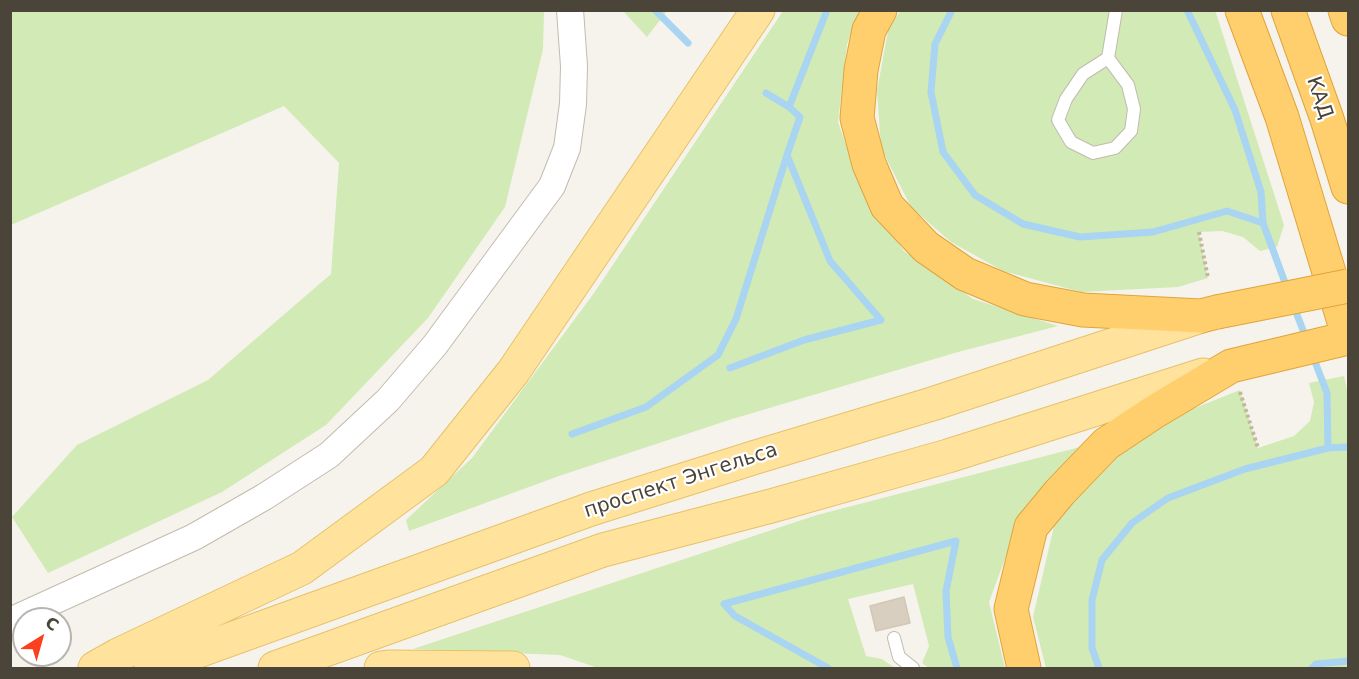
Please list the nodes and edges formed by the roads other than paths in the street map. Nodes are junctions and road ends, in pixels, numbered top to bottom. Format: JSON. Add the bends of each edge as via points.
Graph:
{"nodes":[{"id":1,"x":570,"y":10,"type":"edge"},
{"id":2,"x":758,"y":10,"type":"edge"},
{"id":3,"x":880,"y":10,"type":"edge"},
{"id":4,"x":1116,"y":10,"type":"edge"},
{"id":5,"x":1231,"y":10,"type":"edge"},
{"id":6,"x":1242,"y":10,"type":"edge"},
{"id":7,"x":1288,"y":10,"type":"edge"},
{"id":8,"x":1345,"y":10,"type":"edge"},
{"id":9,"x":1348,"y":19,"type":"edge"},
{"id":10,"x":1108,"y":58,"type":"junction"},
{"id":11,"x":1282,"y":117,"type":"junction"},
{"id":12,"x":1348,"y":187,"type":"edge"},
{"id":13,"x":1348,"y":286,"type":"edge"},
{"id":14,"x":1209,"y":314,"type":"junction"},
{"id":15,"x":1348,"y":336,"type":"edge"},
{"id":16,"x":1235,"y":378,"type":"junction"},
{"id":17,"x":10,"y":621,"type":"edge"},
{"id":18,"x":894,"y":638,"type":"dead end"},
{"id":19,"x":95,"y":669,"type":"edge"},
{"id":20,"x":151,"y":669,"type":"edge"},
{"id":21,"x":274,"y":669,"type":"edge"},
{"id":22,"x":381,"y":669,"type":"edge"},
{"id":23,"x":513,"y":669,"type":"edge"},
{"id":24,"x":914,"y":669,"type":"edge"},
{"id":25,"x":1024,"y":669,"type":"edge"}],
"edges":[{"from":1,"to":17,"type":"street","via":[[573,104],[567,148],[552,186],[435,345],[388,400],[328,456],[264,497],[194,537]]},
{"from":2,"to":19,"type":"main road","via":[[513,372],[434,471],[302,568]]},
{"from":3,"to":14,"type":"highway","via":[[869,30],[857,118],[869,164],[887,206],[926,247],[965,274],[1024,299],[1083,310]]},
{"from":4,"to":10,"type":"lane"},
{"from":5,"to":11,"type":"highway"},
{"from":6,"to":11,"type":"highway"},
{"from":7,"to":12,"type":"highway","name":"КАД"},
{"from":8,"to":9,"type":"highway"},
{"from":10,"to":10,"type":"lane","via":[[1083,74],[1058,120],[1071,142],[1093,153],[1115,148],[1131,131],[1134,109],[1128,85]]},
{"from":11,"to":15,"type":"highway"},
{"from":13,"to":14,"type":"highway","bridge":true},
{"from":14,"to":20,"type":"main road","name":"проспект Энгельса","via":[[591,509]]},
{"from":15,"to":16,"type":"highway","name":"проспект Энгельса","via":[[1265,358]]},
{"from":16,"to":21,"type":"main road","name":"проспект Энгельса","via":[[603,550]]},
{"from":16,"to":25,"type":"highway","via":[[1154,412],[1106,444],[1031,527],[1011,609]]},
{"from":18,"to":24,"type":"lane","via":[[899,657]]},
{"from":22,"to":23,"type":"main road"}]}
